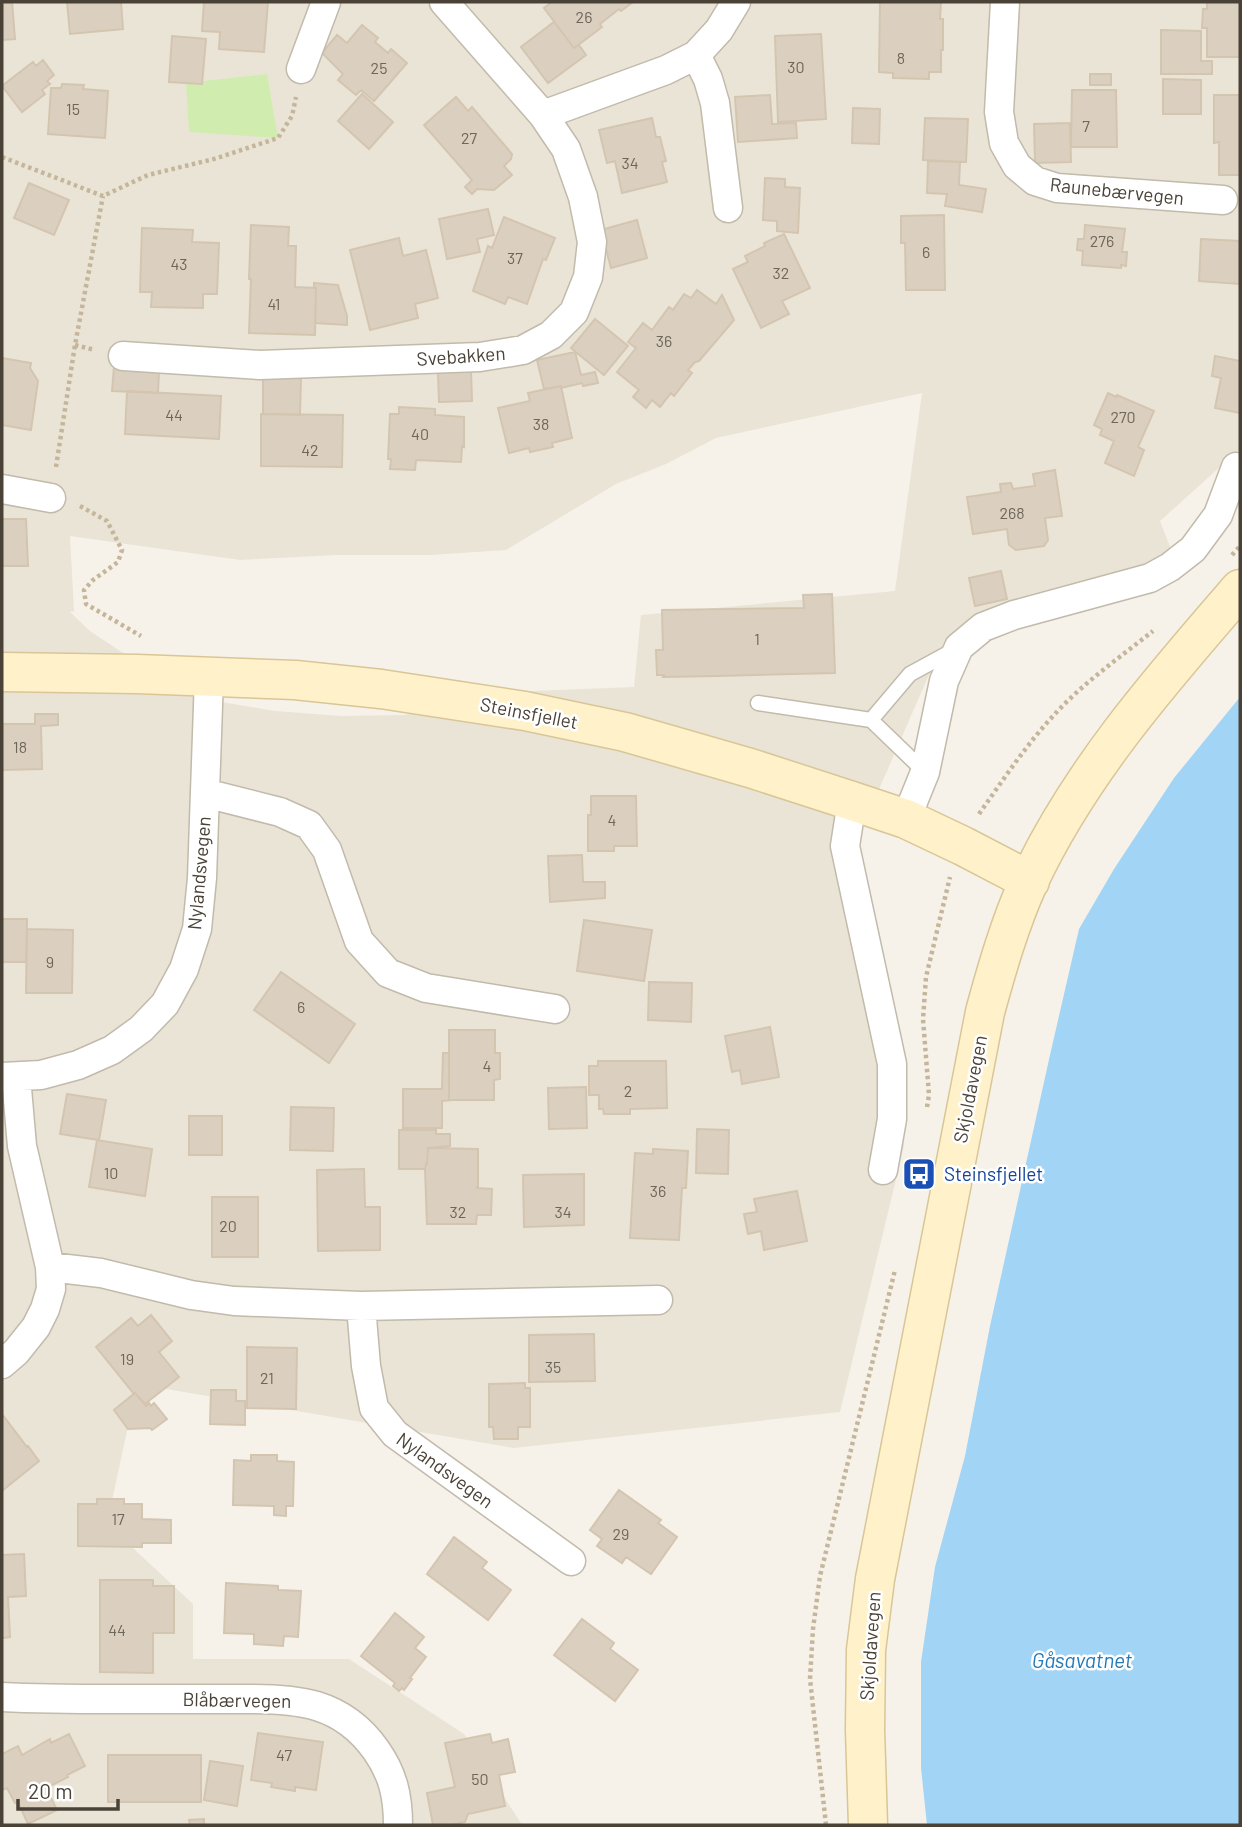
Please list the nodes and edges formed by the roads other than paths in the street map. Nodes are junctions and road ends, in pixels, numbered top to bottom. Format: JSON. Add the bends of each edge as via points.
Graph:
{"nodes":[{"id":1,"x":326,"y":2,"type":"edge"},
{"id":2,"x":444,"y":2,"type":"edge"},
{"id":3,"x":736,"y":2,"type":"edge"},
{"id":4,"x":1005,"y":2,"type":"edge"},
{"id":5,"x":696,"y":55,"type":"junction"},
{"id":6,"x":301,"y":69,"type":"road end"},
{"id":7,"x":543,"y":114,"type":"junction"},
{"id":8,"x":1223,"y":200,"type":"dead end"},
{"id":9,"x":728,"y":208,"type":"dead end"},
{"id":10,"x":123,"y":356,"type":"dead end"},
{"id":11,"x":1236,"y":467,"type":"dead end"},
{"id":12,"x":2,"y":489,"type":"edge"},
{"id":13,"x":51,"y":498,"type":"road end"},
{"id":14,"x":1233,"y":575,"type":"edge"},
{"id":15,"x":959,"y":648,"type":"junction"},
{"id":16,"x":2,"y":672,"type":"edge"},
{"id":17,"x":209,"y":677,"type":"junction"},
{"id":18,"x":758,"y":703,"type":"dead end"},
{"id":19,"x":871,"y":720,"type":"junction"},
{"id":20,"x":925,"y":772,"type":"junction"},
{"id":21,"x":205,"y":793,"type":"junction"},
{"id":22,"x":852,"y":801,"type":"junction"},
{"id":23,"x":906,"y":819,"type":"junction"},
{"id":24,"x":1030,"y":881,"type":"junction"},
{"id":25,"x":555,"y":1009,"type":"dead end"},
{"id":26,"x":9,"y":1077,"type":"edge"},
{"id":27,"x":883,"y":1170,"type":"dead end"},
{"id":28,"x":50,"y":1267,"type":"junction"},
{"id":29,"x":658,"y":1300,"type":"dead end"},
{"id":30,"x":361,"y":1306,"type":"junction"},
{"id":31,"x":2,"y":1364,"type":"edge"},
{"id":32,"x":571,"y":1561,"type":"dead end"},
{"id":33,"x":2,"y":1698,"type":"edge"},
{"id":34,"x":398,"y":1825,"type":"edge"},
{"id":35,"x":867,"y":1825,"type":"edge"}],
"edges":[{"from":1,"to":6,"type":"street"},
{"from":2,"to":7,"type":"street","name":"Svebakken"},
{"from":3,"to":5,"type":"street"},
{"from":4,"to":8,"type":"street","name":"Raunebærvegen","via":[[999,112],[1004,143],[1017,166],[1035,181],[1058,188]]},
{"from":5,"to":7,"type":"street"},
{"from":5,"to":9,"type":"street","via":[[715,103]]},
{"from":7,"to":10,"type":"street","name":"Svebakken","via":[[566,149],[592,242],[588,277],[574,312],[551,335],[523,350],[480,358],[260,365]]},
{"from":11,"to":15,"type":"street","via":[[1218,516],[1192,549],[1170,567],[1150,578],[1014,615],[983,627]]},
{"from":12,"to":13,"type":"street"},
{"from":14,"to":24,"type":"main road","name":"Skjoldavegen","via":[[1185,652],[1113,743],[1066,813]]},
{"from":15,"to":19,"type":"lane","via":[[910,674]]},
{"from":15,"to":20,"type":"street","via":[[944,681]]},
{"from":16,"to":17,"type":"main road","name":"Steinsfjellet"},
{"from":17,"to":21,"type":"street","name":"Nylandsvegen"},
{"from":17,"to":22,"type":"main road","name":"Steinsfjellet","via":[[381,688],[525,711],[625,732]]},
{"from":18,"to":19,"type":"lane"},
{"from":19,"to":20,"type":"lane"},
{"from":20,"to":23,"type":"street"},
{"from":21,"to":25,"type":"street","name":"Nylandsvegen","via":[[280,812],[309,825],[327,850],[359,941],[388,973],[426,988]]},
{"from":21,"to":26,"type":"street","name":"Nylandsvegen","via":[[197,929],[184,969],[165,1004],[113,1050],[54,1072]]},
{"from":22,"to":23,"type":"main road","name":"Steinsfjellet"},
{"from":22,"to":27,"type":"street","via":[[845,846],[892,1064],[892,1119]]},
{"from":23,"to":24,"type":"main road","name":"Steinsfjellet"},
{"from":24,"to":35,"type":"main road","name":"Skjoldavegen","via":[[998,963],[985,1012],[875,1579],[866,1650]]},
{"from":26,"to":28,"type":"street","name":"Nylandsvegen"},
{"from":28,"to":30,"type":"street","via":[[234,1301]]},
{"from":28,"to":31,"type":"street","name":"Nylandsvegen","via":[[51,1289],[36,1328]]},
{"from":29,"to":30,"type":"street"},
{"from":30,"to":32,"type":"street","name":"Nylandsvegen","via":[[374,1408],[395,1434]]},
{"from":33,"to":34,"type":"street","name":"Blåbærvegen","via":[[306,1702],[351,1723],[369,1740],[394,1784]]}]}
